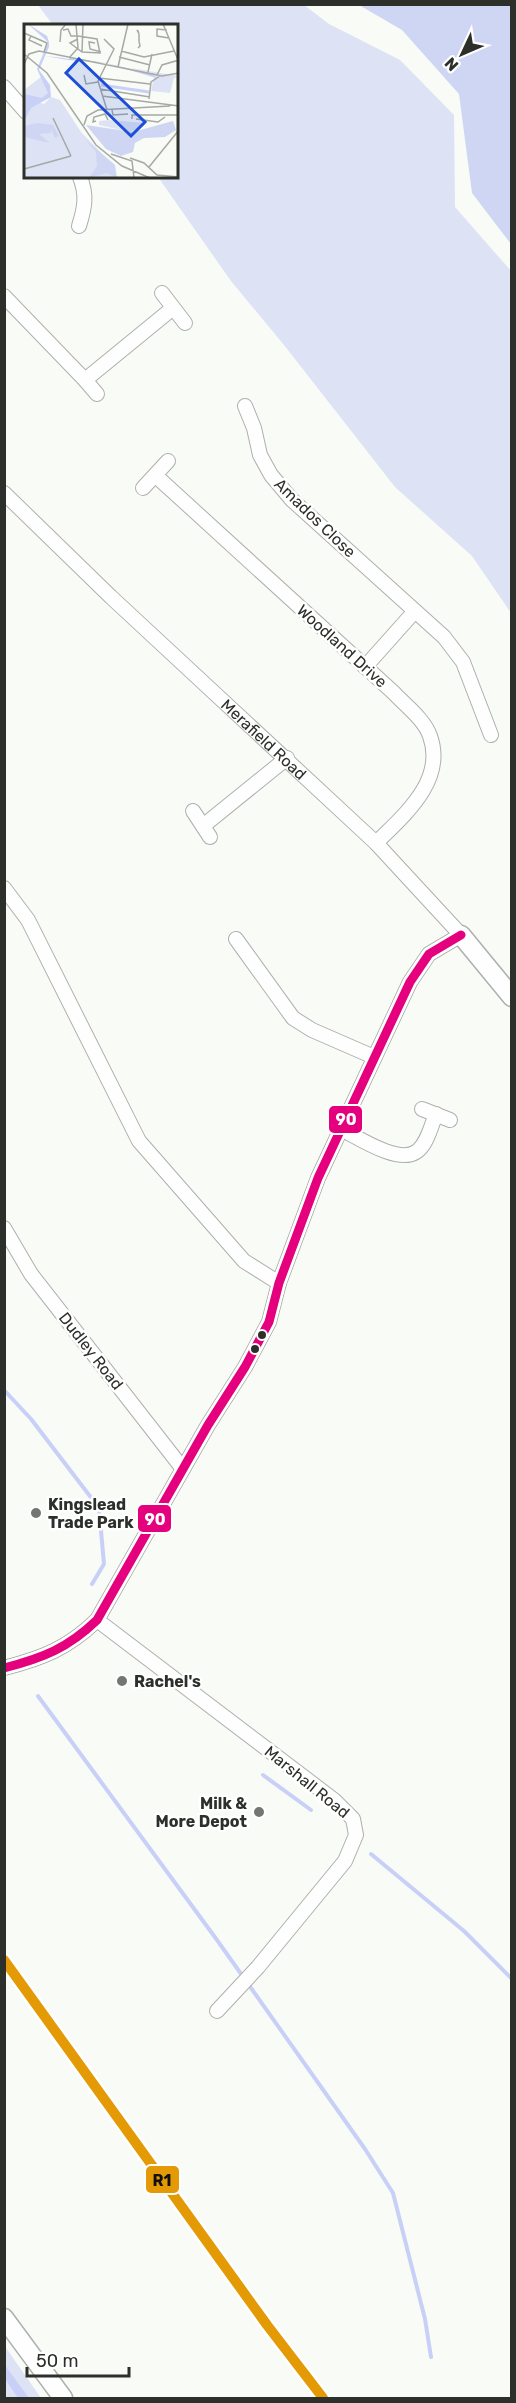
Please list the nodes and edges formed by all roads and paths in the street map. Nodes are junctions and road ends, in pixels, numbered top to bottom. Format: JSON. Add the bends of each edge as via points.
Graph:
{"nodes":[{"id":1,"x":4,"y":87,"type":"edge"},
{"id":2,"x":24,"y":110,"type":"edge"},
{"id":3,"x":80,"y":178,"type":"edge"},
{"id":4,"x":79,"y":226,"type":"dead end"},
{"id":5,"x":162,"y":293,"type":"dead end"},
{"id":6,"x":4,"y":296,"type":"edge"},
{"id":7,"x":173,"y":308,"type":"junction"},
{"id":8,"x":185,"y":323,"type":"dead end"},
{"id":9,"x":85,"y":380,"type":"junction"},
{"id":10,"x":97,"y":394,"type":"dead end"},
{"id":11,"x":245,"y":406,"type":"dead end"},
{"id":12,"x":168,"y":461,"type":"dead end"},
{"id":13,"x":156,"y":476,"type":"junction"},
{"id":14,"x":142,"y":488,"type":"dead end"},
{"id":15,"x":4,"y":493,"type":"edge"},
{"id":16,"x":414,"y":612,"type":"junction"},
{"id":17,"x":365,"y":667,"type":"junction"},
{"id":18,"x":491,"y":735,"type":"dead end"},
{"id":19,"x":287,"y":758,"type":"junction"},
{"id":20,"x":192,"y":812,"type":"dead end"},
{"id":21,"x":376,"y":843,"type":"junction"},
{"id":22,"x":4,"y":888,"type":"edge"},
{"id":23,"x":461,"y":935,"type":"junction"},
{"id":24,"x":236,"y":939,"type":"dead end"},
{"id":25,"x":512,"y":998,"type":"edge"},
{"id":26,"x":374,"y":1057,"type":"junction"},
{"id":27,"x":422,"y":1109,"type":"dead end"},
{"id":28,"x":436,"y":1114,"type":"junction"},
{"id":29,"x":450,"y":1120,"type":"dead end"},
{"id":30,"x":341,"y":1129,"type":"junction"},
{"id":31,"x":4,"y":1228,"type":"edge"},
{"id":32,"x":279,"y":1283,"type":"junction"},
{"id":33,"x":183,"y":1469,"type":"junction"},
{"id":34,"x":97,"y":1620,"type":"junction"},
{"id":35,"x":4,"y":1668,"type":"edge"},
{"id":36,"x":217,"y":2011,"type":"dead end"},
{"id":37,"x":4,"y":2318,"type":"edge"},
{"id":38,"x":63,"y":2398,"type":"edge"}],
"edges":[{"from":1,"to":2,"type":"street"},
{"from":3,"to":4,"type":"street","via":[[86,192]]},
{"from":5,"to":7,"type":"street"},
{"from":6,"to":9,"type":"street"},
{"from":7,"to":8,"type":"street"},
{"from":7,"to":9,"type":"street"},
{"from":9,"to":10,"type":"street"},
{"from":11,"to":16,"type":"street","name":"Amados Close","via":[[260,455],[271,475],[292,500]]},
{"from":12,"to":13,"type":"street"},
{"from":13,"to":14,"type":"street"},
{"from":13,"to":17,"type":"street","name":"Woodland Drive"},
{"from":15,"to":19,"type":"street","name":"Merafield Road"},
{"from":16,"to":17,"type":"street"},
{"from":16,"to":18,"type":"street","name":"Amados Close","via":[[444,637],[463,662]]},
{"from":17,"to":21,"type":"street","name":"Woodland Drive","via":[[415,715],[430,736],[433,757],[429,780],[415,804]]},
{"from":19,"to":20,"type":"street","via":[[206,832]]},
{"from":19,"to":21,"type":"street","name":"Merafield Road"},
{"from":21,"to":23,"type":"street","name":"Merafield Road"},
{"from":22,"to":32,"type":"street","via":[[28,920],[139,1141],[244,1261]]},
{"from":23,"to":25,"type":"main road","name":"Merafield Road"},
{"from":23,"to":26,"type":"street","via":[[429,954],[410,982]]},
{"from":24,"to":26,"type":"street","via":[[293,1018]]},
{"from":26,"to":30,"type":"street"},
{"from":27,"to":28,"type":"street"},
{"from":28,"to":29,"type":"street"},
{"from":28,"to":30,"type":"street","via":[[417,1152],[403,1157]]},
{"from":30,"to":32,"type":"street","via":[[318,1178]]},
{"from":31,"to":33,"type":"street","name":"Dudley Road","via":[[31,1274]]},
{"from":32,"to":33,"type":"street","via":[[269,1322]]},
{"from":33,"to":34,"type":"street"},
{"from":34,"to":35,"type":"street","via":[[79,1638],[53,1653]]},
{"from":34,"to":36,"type":"street","name":"Marshall Road","via":[[334,1800],[353,1819],[356,1835],[345,1861]]},
{"from":37,"to":38,"type":"main road"}]}
